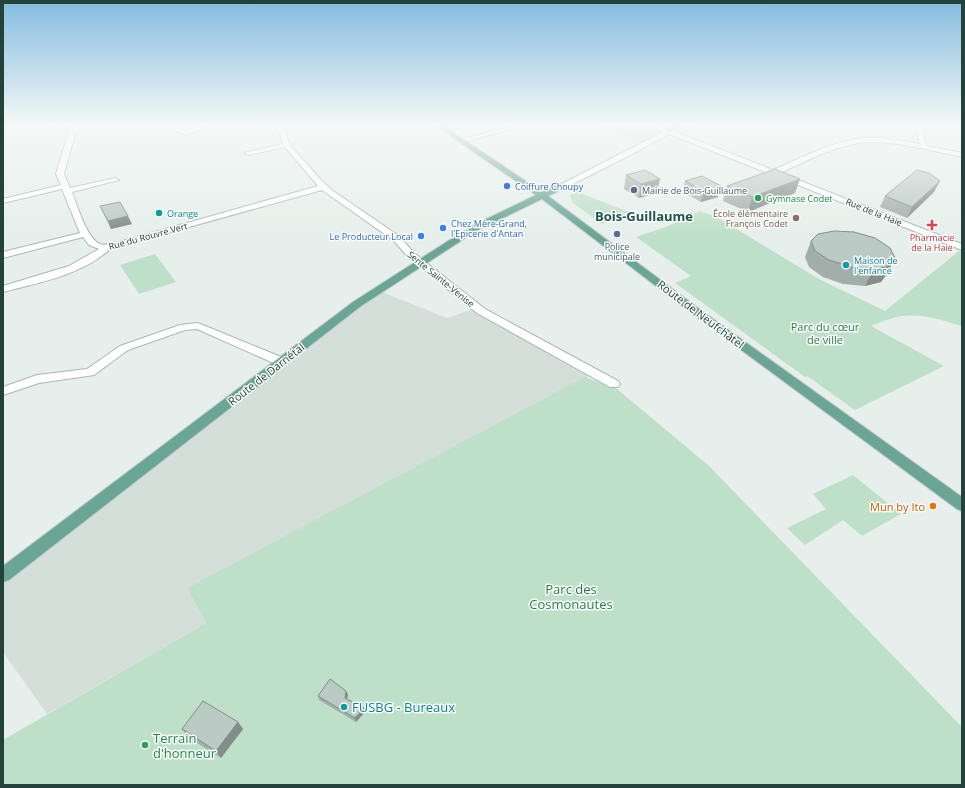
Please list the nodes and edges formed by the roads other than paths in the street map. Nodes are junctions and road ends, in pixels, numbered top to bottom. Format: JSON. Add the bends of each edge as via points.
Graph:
{"nodes":[{"id":1,"x":64,"y":162,"type":"edge"},
{"id":2,"x":301,"y":162,"type":"edge"},
{"id":3,"x":494,"y":162,"type":"edge"},
{"id":4,"x":612,"y":162,"type":"edge"},
{"id":5,"x":749,"y":162,"type":"edge"},
{"id":6,"x":800,"y":162,"type":"edge"},
{"id":7,"x":775,"y":172,"type":"junction"},
{"id":8,"x":115,"y":180,"type":"dead end"},
{"id":9,"x":320,"y":184,"type":"junction"},
{"id":10,"x":558,"y":188,"type":"joint"},
{"id":11,"x":65,"y":189,"type":"junction"},
{"id":12,"x":542,"y":195,"type":"junction"},
{"id":13,"x":3,"y":201,"type":"edge"},
{"id":14,"x":85,"y":234,"type":"junction"},
{"id":15,"x":962,"y":247,"type":"edge"},
{"id":16,"x":106,"y":248,"type":"junction"},
{"id":17,"x":3,"y":255,"type":"edge"},
{"id":18,"x":421,"y":262,"type":"junction"},
{"id":19,"x":3,"y":289,"type":"edge"},
{"id":20,"x":282,"y":362,"type":"junction"},
{"id":21,"x":614,"y":384,"type":"dead end"},
{"id":22,"x":3,"y":391,"type":"edge"},
{"id":23,"x":962,"y":505,"type":"edge"},
{"id":24,"x":3,"y":575,"type":"edge"}],
"edges":[{"from":1,"to":11,"type":"street","name":"Rue du Rouvre Vert","via":[[60,174]]},
{"from":2,"to":9,"type":"street","name":"Sente Sainte-Venise"},
{"from":3,"to":12,"type":"main road","name":"Route de Neufchâtel"},
{"from":4,"to":10,"type":"street"},
{"from":5,"to":7,"type":"street","name":"Rue de la Haie"},
{"from":6,"to":7,"type":"street"},
{"from":7,"to":15,"type":"street","name":"Rue de la Haie"},
{"from":8,"to":11,"type":"street"},
{"from":9,"to":16,"type":"street","name":"Rue du Rouvre Vert"},
{"from":9,"to":18,"type":"street","name":"Sente Sainte-Venise","via":[[396,238],[408,253]]},
{"from":10,"to":12,"type":"main road","name":"Route de Darnétal"},
{"from":11,"to":13,"type":"street"},
{"from":11,"to":14,"type":"street","name":"Rue du Rouvre Vert"},
{"from":12,"to":18,"type":"main road","name":"Route de Darnétal","via":[[473,229]]},
{"from":12,"to":23,"type":"main road","name":"Route de Neufchâtel","via":[[702,316]]},
{"from":14,"to":16,"type":"street","name":"Rue du Rouvre Vert","via":[[90,243]]},
{"from":14,"to":17,"type":"street"},
{"from":16,"to":19,"type":"street","via":[[96,256],[56,274]]},
{"from":18,"to":20,"type":"main road","name":"Route de Darnétal","via":[[357,304]]},
{"from":18,"to":21,"type":"street","name":"Sente Sainte-Venise","via":[[481,312]]},
{"from":20,"to":22,"type":"street","via":[[198,326],[184,327],[124,348],[90,372],[37,379]]},
{"from":20,"to":24,"type":"main road","name":"Route de Darnétal"}]}
